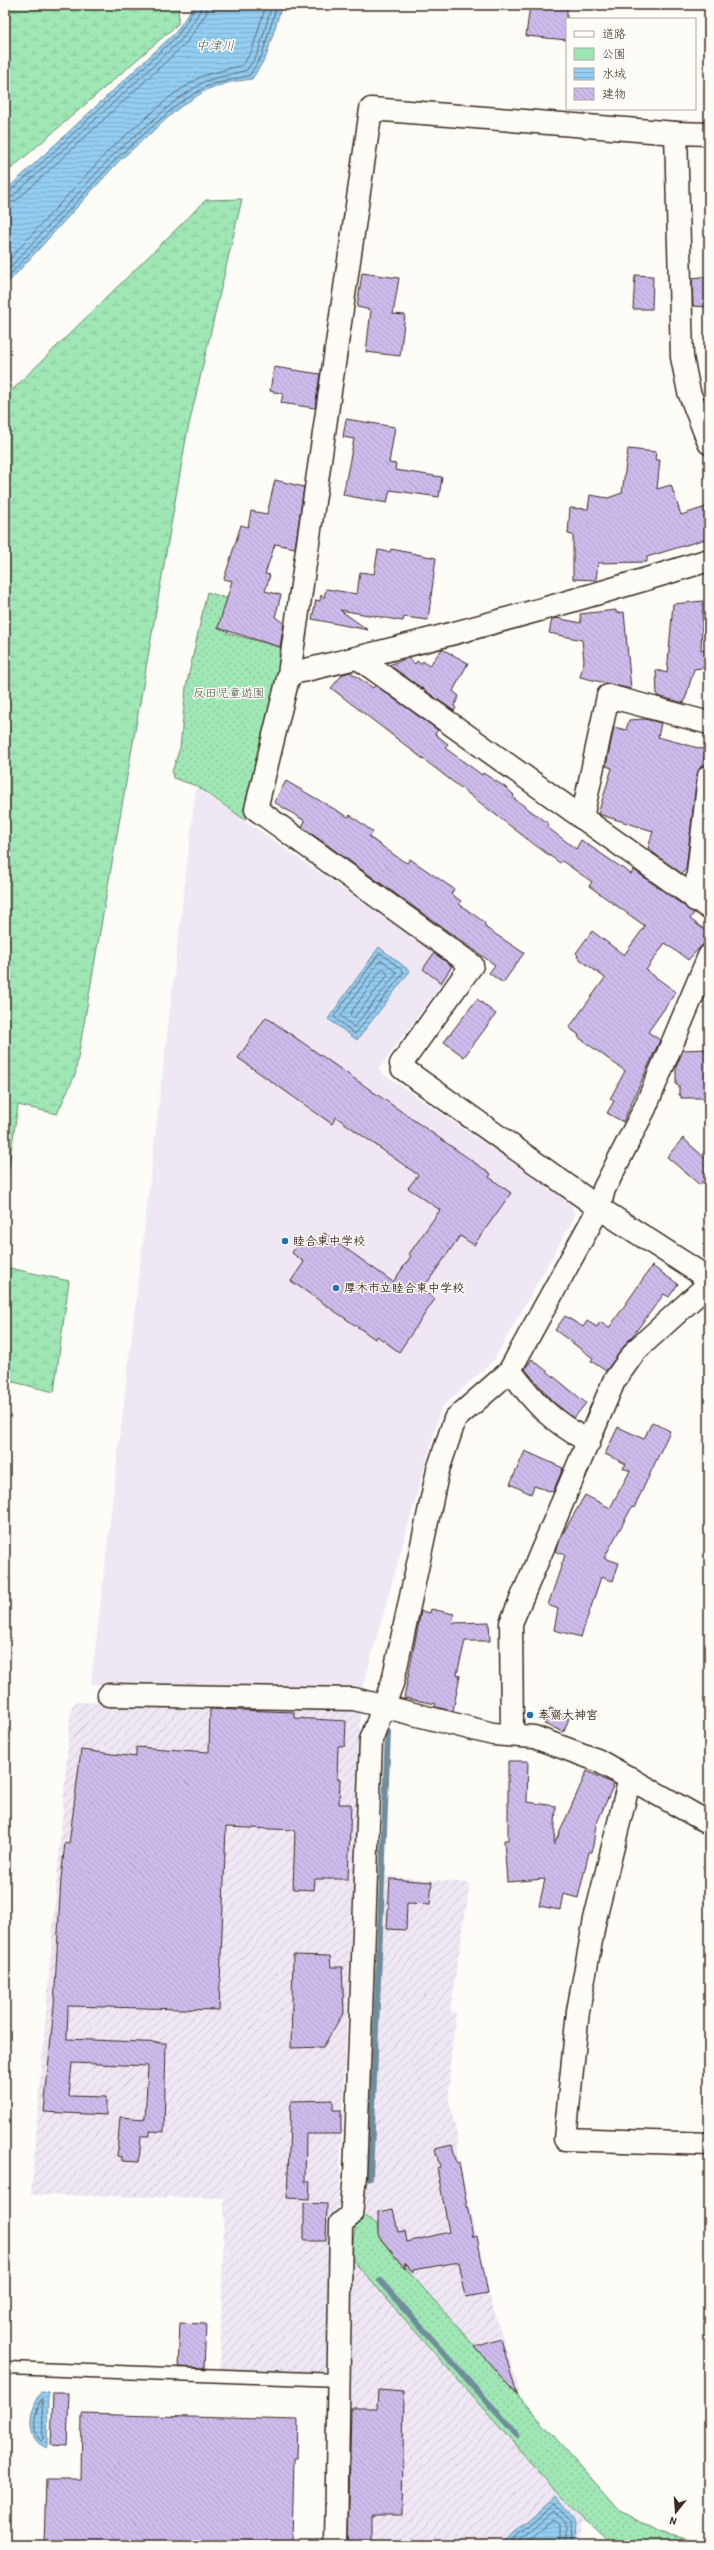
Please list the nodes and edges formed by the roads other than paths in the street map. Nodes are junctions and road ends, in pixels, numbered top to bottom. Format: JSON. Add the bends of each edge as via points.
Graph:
{"nodes":[{"id":1,"x":676,"y":133,"type":"junction"},
{"id":2,"x":709,"y":134,"type":"edge"},
{"id":3,"x":709,"y":443,"type":"edge"},
{"id":4,"x":709,"y":560,"type":"edge"},
{"id":5,"x":358,"y":658,"type":"junction"},
{"id":6,"x":289,"y":674,"type":"junction"},
{"id":7,"x":709,"y":723,"type":"edge"},
{"id":8,"x":709,"y":776,"type":"edge"},
{"id":9,"x":582,"y":818,"type":"junction"},
{"id":10,"x":702,"y":904,"type":"edge"},
{"id":11,"x":709,"y":956,"type":"edge"},
{"id":12,"x":599,"y":1208,"type":"junction"},
{"id":13,"x":709,"y":1280,"type":"edge"},
{"id":14,"x":510,"y":1370,"type":"junction"},
{"id":15,"x":589,"y":1442,"type":"junction"},
{"id":16,"x":109,"y":1694,"type":"dead end"},
{"id":17,"x":385,"y":1705,"type":"junction"},
{"id":18,"x":512,"y":1734,"type":"junction"},
{"id":19,"x":630,"y":1778,"type":"junction"},
{"id":20,"x":709,"y":1823,"type":"edge"},
{"id":21,"x":709,"y":2144,"type":"edge"},
{"id":22,"x":7,"y":2368,"type":"dead end"},
{"id":23,"x":339,"y":2380,"type":"junction"},
{"id":24,"x":336,"y":2545,"type":"edge"}],
"edges":[{"from":1,"to":2,"type":"street"},
{"from":1,"to":3,"type":"street","via":[[682,357],[688,392]]},
{"from":1,"to":6,"type":"street","via":[[371,109]]},
{"from":4,"to":5,"type":"street","via":[[588,598]]},
{"from":5,"to":6,"type":"street"},
{"from":5,"to":9,"type":"street"},
{"from":6,"to":12,"type":"street","via":[[256,809],[472,965],[401,1064],[402,1068]]},
{"from":7,"to":9,"type":"street","via":[[608,696]]},
{"from":8,"to":10,"type":"street"},
{"from":9,"to":10,"type":"street"},
{"from":11,"to":12,"type":"street","via":[[645,1108],[604,1189]]},
{"from":12,"to":13,"type":"street"},
{"from":12,"to":14,"type":"street"},
{"from":13,"to":15,"type":"street","via":[[700,1292],[636,1350],[614,1381]]},
{"from":14,"to":15,"type":"street","via":[[537,1406],[562,1426]]},
{"from":14,"to":17,"type":"street","via":[[455,1419],[438,1470],[393,1681]]},
{"from":15,"to":18,"type":"street","via":[[511,1623]]},
{"from":16,"to":17,"type":"street","via":[[354,1699]]},
{"from":17,"to":18,"type":"street","via":[[494,1734]]},
{"from":17,"to":23,"type":"street","via":[[371,1740],[355,2175],[351,2215],[341,2223]]},
{"from":18,"to":19,"type":"street","via":[[534,1737],[597,1760]]},
{"from":19,"to":20,"type":"street"},
{"from":19,"to":21,"type":"street","via":[[593,1926],[578,2011],[565,2140]]},
{"from":22,"to":23,"type":"lane"},
{"from":23,"to":24,"type":"street"}]}
